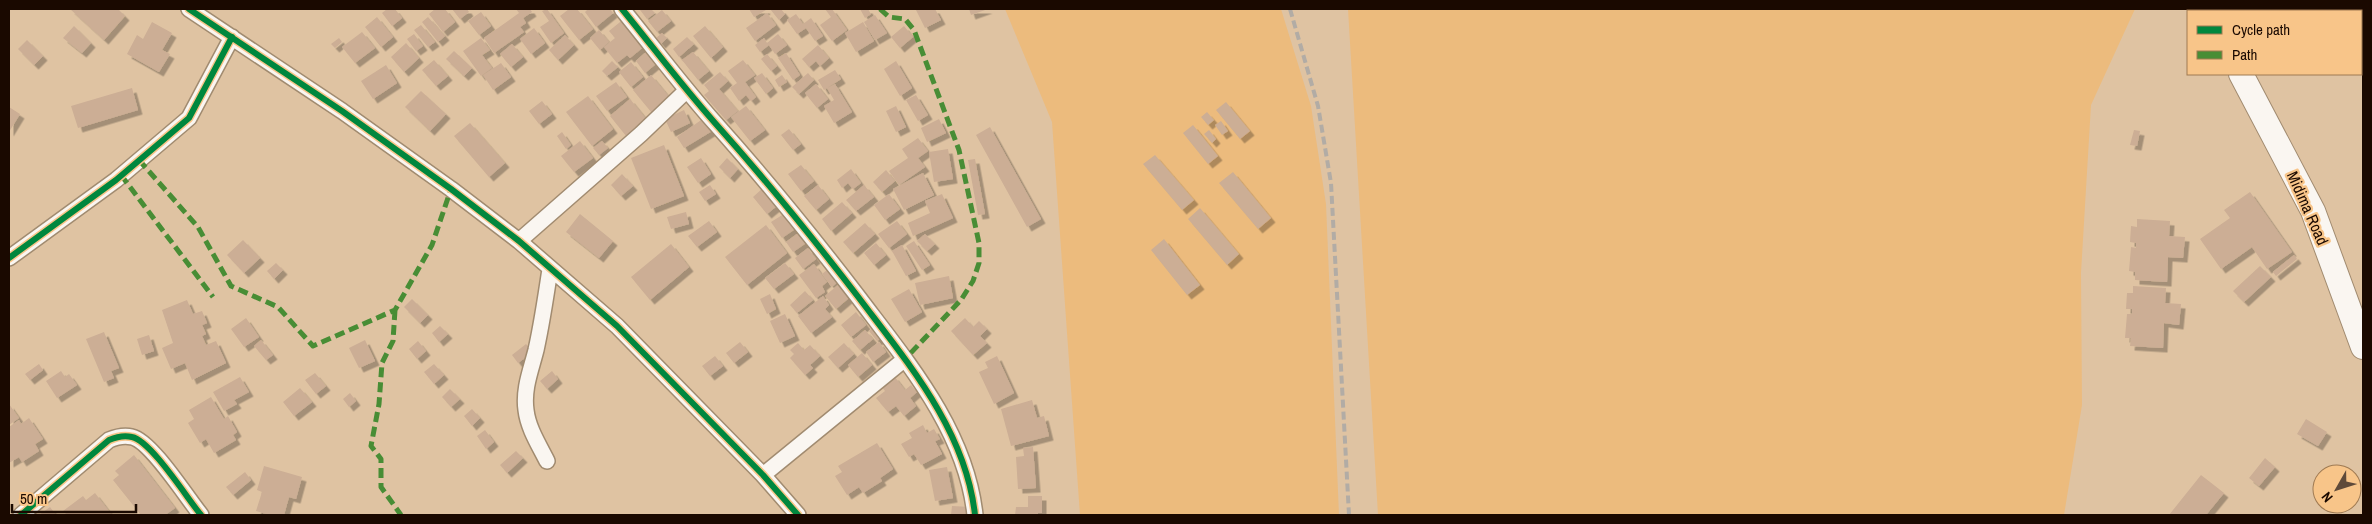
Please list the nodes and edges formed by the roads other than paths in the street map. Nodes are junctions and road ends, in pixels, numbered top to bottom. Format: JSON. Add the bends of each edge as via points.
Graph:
{"nodes":[{"id":1,"x":189,"y":9,"type":"edge"},
{"id":2,"x":622,"y":9,"type":"edge"},
{"id":3,"x":232,"y":37,"type":"junction"},
{"id":4,"x":2242,"y":75,"type":"edge"},
{"id":5,"x":687,"y":90,"type":"junction"},
{"id":6,"x":519,"y":241,"type":"junction"},
{"id":7,"x":9,"y":258,"type":"edge"},
{"id":8,"x":550,"y":269,"type":"junction"},
{"id":9,"x":2363,"y":347,"type":"edge"},
{"id":10,"x":905,"y":359,"type":"junction"},
{"id":11,"x":547,"y":461,"type":"dead end"},
{"id":12,"x":763,"y":475,"type":"junction"},
{"id":13,"x":21,"y":515,"type":"edge"},
{"id":14,"x":201,"y":515,"type":"edge"},
{"id":15,"x":798,"y":515,"type":"edge"},
{"id":16,"x":975,"y":515,"type":"edge"}],
"edges":[{"from":1,"to":3,"type":"street"},
{"from":2,"to":5,"type":"street"},
{"from":3,"to":6,"type":"street","via":[[342,111]]},
{"from":3,"to":7,"type":"street","via":[[189,118],[116,180]]},
{"from":4,"to":9,"type":"main road","name":"Midima Road","via":[[2313,211]]},
{"from":5,"to":6,"type":"street"},
{"from":5,"to":10,"type":"street","via":[[778,193]]},
{"from":6,"to":8,"type":"street"},
{"from":8,"to":11,"type":"street","via":[[526,392],[526,410],[533,434]]},
{"from":8,"to":12,"type":"street","via":[[617,326]]},
{"from":10,"to":12,"type":"street"},
{"from":10,"to":16,"type":"street","via":[[946,425],[966,468]]},
{"from":12,"to":15,"type":"street"},
{"from":13,"to":14,"type":"street","via":[[109,440],[132,436],[150,448]]}]}
